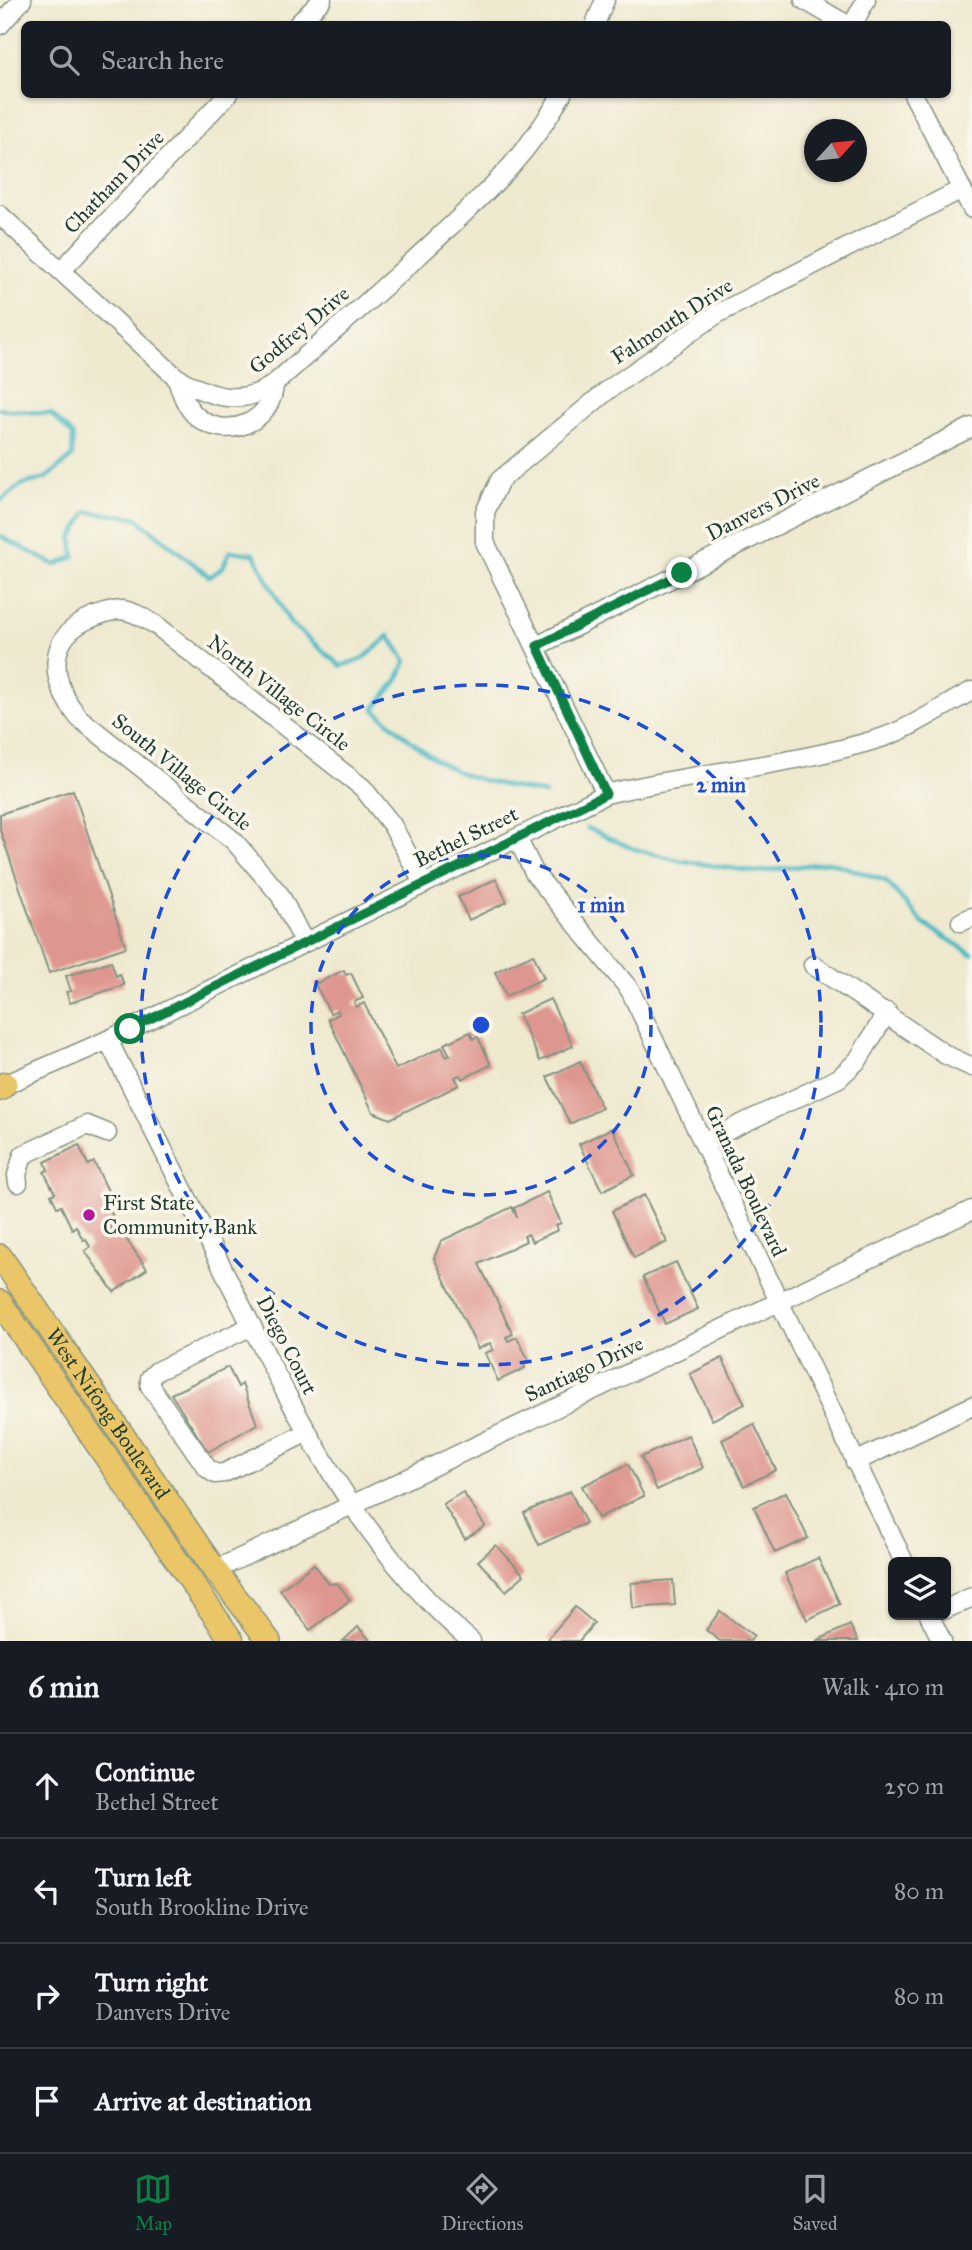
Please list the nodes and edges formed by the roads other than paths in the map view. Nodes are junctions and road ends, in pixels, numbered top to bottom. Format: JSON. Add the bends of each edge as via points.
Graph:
{"nodes":[{"id":1,"x":22,"y":0,"type":"edge"},
{"id":2,"x":322,"y":0,"type":"edge"},
{"id":3,"x":605,"y":0,"type":"edge"},
{"id":4,"x":804,"y":0,"type":"edge"},
{"id":5,"x":866,"y":0,"type":"edge"},
{"id":6,"x":301,"y":21,"type":"edge"},
{"id":7,"x":596,"y":21,"type":"edge"},
{"id":8,"x":841,"y":21,"type":"edge"},
{"id":9,"x":855,"y":21,"type":"edge"},
{"id":10,"x":0,"y":25,"type":"edge"},
{"id":11,"x":224,"y":98,"type":"edge"},
{"id":12,"x":560,"y":98,"type":"edge"},
{"id":13,"x":915,"y":98,"type":"edge"},
{"id":14,"x":962,"y":188,"type":"junction"},
{"id":15,"x":972,"y":209,"type":"edge"},
{"id":16,"x":0,"y":215,"type":"edge"},
{"id":17,"x":61,"y":271,"type":"junction"},
{"id":18,"x":176,"y":377,"type":"junction"},
{"id":19,"x":274,"y":384,"type":"junction"},
{"id":20,"x":972,"y":427,"type":"edge"},
{"id":21,"x":66,"y":634,"type":"joint"},
{"id":22,"x":537,"y":646,"type":"junction"},
{"id":23,"x":972,"y":691,"type":"edge"},
{"id":24,"x":606,"y":794,"type":"junction"},
{"id":25,"x":517,"y":838,"type":"junction"},
{"id":26,"x":423,"y":883,"type":"junction"},
{"id":27,"x":304,"y":942,"type":"junction"},
{"id":28,"x":813,"y":965,"type":"dead end"},
{"id":29,"x":887,"y":1013,"type":"junction"},
{"id":30,"x":108,"y":1040,"type":"junction"},
{"id":31,"x":972,"y":1067,"type":"edge"},
{"id":32,"x":1,"y":1086,"type":"edge"},
{"id":33,"x":107,"y":1133,"type":"dead end"},
{"id":34,"x":703,"y":1142,"type":"junction"},
{"id":35,"x":18,"y":1183,"type":"dead end"},
{"id":36,"x":972,"y":1210,"type":"edge"},
{"id":37,"x":0,"y":1256,"type":"edge"},
{"id":38,"x":0,"y":1302,"type":"edge"},
{"id":39,"x":779,"y":1302,"type":"junction"},
{"id":40,"x":252,"y":1326,"type":"junction"},
{"id":41,"x":972,"y":1406,"type":"edge"},
{"id":42,"x":308,"y":1432,"type":"junction"},
{"id":43,"x":108,"y":1460,"type":"junction"},
{"id":44,"x":855,"y":1462,"type":"junction"},
{"id":45,"x":351,"y":1504,"type":"junction"},
{"id":46,"x":902,"y":1557,"type":"edge"},
{"id":47,"x":215,"y":1570,"type":"junction"},
{"id":48,"x":198,"y":1591,"type":"junction"},
{"id":49,"x":972,"y":1597,"type":"edge"},
{"id":50,"x":951,"y":1607,"type":"edge"},
{"id":51,"x":937,"y":1620,"type":"edge"},
{"id":52,"x":232,"y":1641,"type":"edge"},
{"id":53,"x":251,"y":1641,"type":"edge"},
{"id":54,"x":269,"y":1641,"type":"edge"},
{"id":55,"x":471,"y":1641,"type":"edge"},
{"id":56,"x":942,"y":1641,"type":"edge"}],
"edges":[{"from":1,"to":10,"type":"street"},
{"from":2,"to":6,"type":"street"},
{"from":3,"to":7,"type":"street"},
{"from":4,"to":8,"type":"street"},
{"from":5,"to":9,"type":"street"},
{"from":11,"to":17,"type":"street","name":"Chatham Drive"},
{"from":12,"to":19,"type":"street","name":"Godfrey Drive","via":[[517,163]]},
{"from":13,"to":14,"type":"street"},
{"from":14,"to":15,"type":"street"},
{"from":14,"to":22,"type":"street","name":"Falmouth Drive","via":[[717,314],[608,390],[500,480],[485,512],[485,542]]},
{"from":16,"to":17,"type":"street","name":"Godfrey Drive"},
{"from":17,"to":18,"type":"street","name":"Godfrey Drive"},
{"from":18,"to":19,"type":"street","name":"Godfrey Drive","via":[[199,391],[236,399]]},
{"from":18,"to":19,"type":"street","via":[[187,407],[198,418],[221,428],[238,427],[259,417],[274,399]]},
{"from":20,"to":22,"type":"street","name":"Danvers Drive"},
{"from":21,"to":26,"type":"street","name":"North Village Circle","via":[[78,623],[120,610],[156,625],[362,788],[391,825]]},
{"from":21,"to":27,"type":"street","name":"South Village Circle","via":[[56,666],[65,701],[79,718],[234,841],[280,895]]},
{"from":22,"to":24,"type":"street"},
{"from":23,"to":24,"type":"street","name":"Bethel Street","via":[[883,737],[818,754]]},
{"from":24,"to":25,"type":"street","name":"Bethel Street"},
{"from":25,"to":26,"type":"street","name":"Bethel Street"},
{"from":25,"to":34,"type":"street","name":"Granada Boulevard","via":[[535,874],[630,990]]},
{"from":26,"to":27,"type":"street","name":"Bethel Street"},
{"from":27,"to":30,"type":"street","name":"Bethel Street"},
{"from":28,"to":29,"type":"street"},
{"from":29,"to":31,"type":"street","via":[[946,1055]]},
{"from":29,"to":34,"type":"street","via":[[858,1060],[839,1078]]},
{"from":30,"to":32,"type":"street","name":"Bethel Street"},
{"from":30,"to":40,"type":"street","name":"Diego Court"},
{"from":33,"to":35,"type":"street","via":[[87,1125],[23,1155]]},
{"from":34,"to":39,"type":"street","name":"Granada Boulevard"},
{"from":36,"to":39,"type":"street","name":"Santiago Drive"},
{"from":37,"to":47,"type":"main road","name":"West Nifong Boulevard"},
{"from":38,"to":43,"type":"main road","name":"West Nifong Boulevard"},
{"from":39,"to":44,"type":"street","name":"Granada Boulevard"},
{"from":39,"to":45,"type":"street","name":"Santiago Drive"},
{"from":40,"to":42,"type":"street","name":"Diego Court"},
{"from":40,"to":42,"type":"street","via":[[157,1371],[150,1386],[215,1474]]},
{"from":41,"to":44,"type":"street"},
{"from":42,"to":45,"type":"street","name":"Diego Court"},
{"from":43,"to":47,"type":"main road","via":[[135,1476],[199,1566]]},
{"from":43,"to":48,"type":"main road","name":"West Nifong Boulevard"},
{"from":44,"to":46,"type":"street","name":"Granada Boulevard"},
{"from":45,"to":47,"type":"street","name":"Santiago Drive"},
{"from":45,"to":55,"type":"street","name":"Diego Court","via":[[392,1560]]},
{"from":47,"to":54,"type":"main road"},
{"from":48,"to":52,"type":"main road","name":"West Nifong Boulevard"},
{"from":48,"to":53,"type":"main road","via":[[217,1595]]},
{"from":49,"to":50,"type":"street"},
{"from":51,"to":56,"type":"street"}]}
